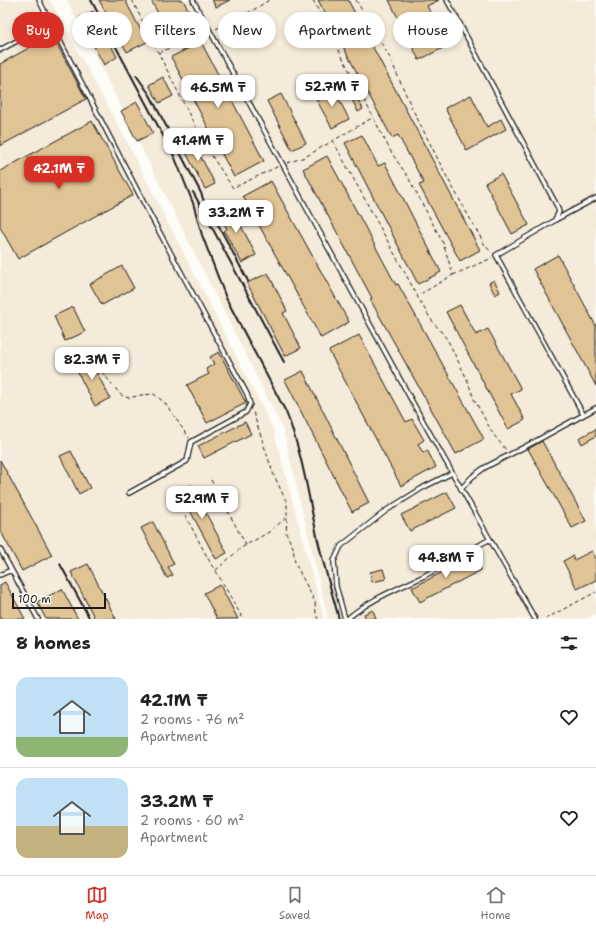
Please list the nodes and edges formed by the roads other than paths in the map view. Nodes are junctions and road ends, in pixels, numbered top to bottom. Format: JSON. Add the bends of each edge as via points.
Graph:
{"nodes":[{"id":1,"x":38,"y":0,"type":"edge"},
{"id":2,"x":193,"y":0,"type":"edge"},
{"id":3,"x":447,"y":0,"type":"edge"},
{"id":4,"x":45,"y":12,"type":"edge"},
{"id":5,"x":12,"y":44,"type":"edge"},
{"id":6,"x":64,"y":48,"type":"edge"},
{"id":7,"x":0,"y":50,"type":"edge"},
{"id":8,"x":596,"y":198,"type":"edge"},
{"id":9,"x":554,"y":221,"type":"junction"},
{"id":10,"x":596,"y":408,"type":"edge"},
{"id":11,"x":583,"y":414,"type":"junction"},
{"id":12,"x":452,"y":473,"type":"junction"},
{"id":13,"x":461,"y":489,"type":"junction"},
{"id":14,"x":129,"y":493,"type":"dead end"},
{"id":15,"x":490,"y":539,"type":"junction"},
{"id":16,"x":0,"y":549,"type":"edge"},
{"id":17,"x":11,"y":570,"type":"junction"},
{"id":18,"x":0,"y":575,"type":"edge"},
{"id":19,"x":38,"y":619,"type":"edge"},
{"id":20,"x":346,"y":619,"type":"edge"},
{"id":21,"x":535,"y":619,"type":"edge"}],
"edges":[{"from":1,"to":4,"type":"lane"},
{"from":2,"to":12,"type":"lane"},
{"from":3,"to":9,"type":"lane","via":[[557,206],[559,212]]},
{"from":5,"to":7,"type":"lane"},
{"from":6,"to":14,"type":"lane","via":[[250,404],[246,412],[191,442],[186,462]]},
{"from":8,"to":9,"type":"lane"},
{"from":9,"to":11,"type":"lane","via":[[496,255]]},
{"from":10,"to":11,"type":"lane"},
{"from":11,"to":13,"type":"lane","via":[[484,468]]},
{"from":12,"to":13,"type":"lane"},
{"from":12,"to":20,"type":"lane","via":[[387,510],[341,546],[334,561],[336,586]]},
{"from":13,"to":15,"type":"lane"},
{"from":15,"to":20,"type":"lane","via":[[371,602]]},
{"from":15,"to":21,"type":"lane"},
{"from":16,"to":17,"type":"lane"},
{"from":17,"to":18,"type":"lane"},
{"from":17,"to":19,"type":"lane"}]}
